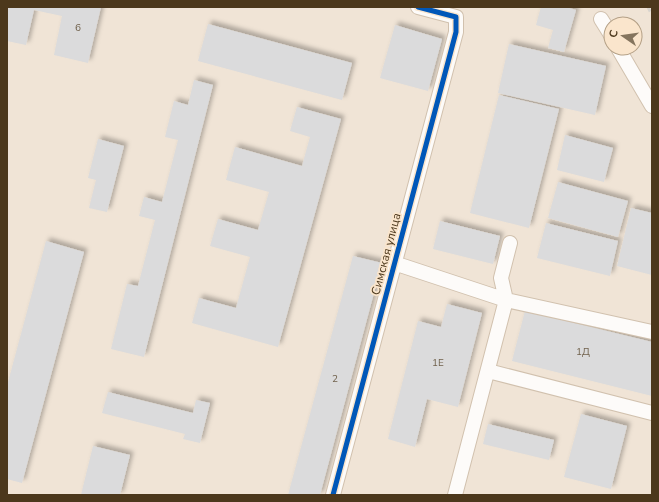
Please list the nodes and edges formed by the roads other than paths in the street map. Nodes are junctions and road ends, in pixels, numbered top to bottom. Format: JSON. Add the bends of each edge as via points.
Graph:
{"nodes":[{"id":1,"x":418,"y":7,"type":"edge"},
{"id":2,"x":601,"y":19,"type":"dead end"},
{"id":3,"x":603,"y":22,"type":"edge"},
{"id":4,"x":623,"y":56,"type":"edge"},
{"id":5,"x":652,"y":106,"type":"edge"},
{"id":6,"x":510,"y":244,"type":"dead end"},
{"id":7,"x":394,"y":263,"type":"junction"},
{"id":8,"x":506,"y":300,"type":"junction"},
{"id":9,"x":652,"y":332,"type":"edge"},
{"id":10,"x":488,"y":370,"type":"junction"},
{"id":11,"x":652,"y":413,"type":"edge"},
{"id":12,"x":333,"y":495,"type":"edge"},
{"id":13,"x":455,"y":495,"type":"edge"}],
"edges":[{"from":1,"to":7,"type":"street","name":"Симская улица","via":[[456,17],[456,32]]},
{"from":2,"to":3,"type":"street"},
{"from":4,"to":5,"type":"street"},
{"from":6,"to":8,"type":"street","via":[[501,278]]},
{"from":7,"to":8,"type":"street"},
{"from":7,"to":12,"type":"street","name":"Симская улица"},
{"from":8,"to":9,"type":"street"},
{"from":8,"to":10,"type":"street"},
{"from":10,"to":11,"type":"street"},
{"from":10,"to":13,"type":"street"}]}
